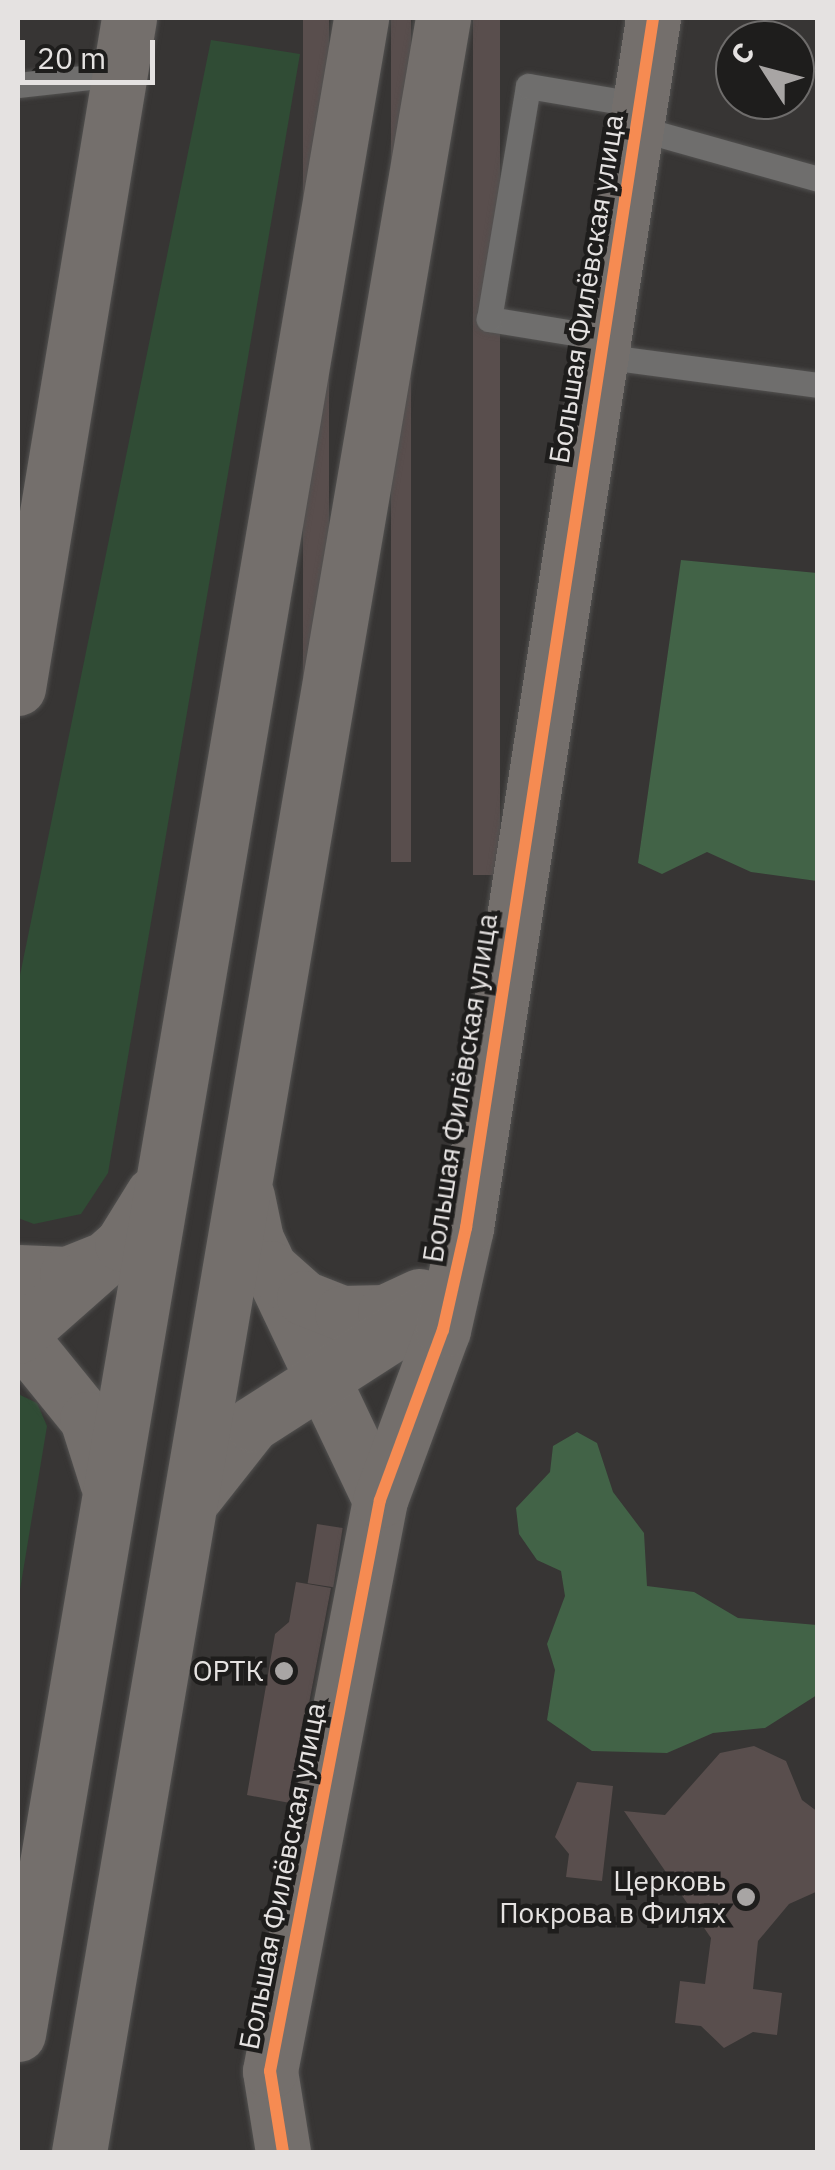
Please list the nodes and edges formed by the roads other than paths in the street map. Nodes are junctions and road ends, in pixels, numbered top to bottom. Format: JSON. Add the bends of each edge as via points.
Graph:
{"nodes":[{"id":1,"x":130,"y":18,"type":"edge"},
{"id":2,"x":361,"y":18,"type":"edge"},
{"id":3,"x":443,"y":18,"type":"edge"},
{"id":4,"x":654,"y":18,"type":"edge"},
{"id":5,"x":90,"y":77,"type":"dead end"},
{"id":6,"x":18,"y":85,"type":"edge"},
{"id":7,"x":638,"y":116,"type":"junction"},
{"id":8,"x":818,"y":180,"type":"edge"},
{"id":9,"x":603,"y":347,"type":"junction"},
{"id":10,"x":818,"y":385,"type":"edge"},
{"id":11,"x":18,"y":688,"type":"edge"},
{"id":12,"x":166,"y":1158,"type":"junction"},
{"id":13,"x":246,"y":1173,"type":"junction"},
{"id":14,"x":466,"y":1228,"type":"junction"},
{"id":15,"x":106,"y":1257,"type":"junction"},
{"id":16,"x":267,"y":1264,"type":"junction"},
{"id":17,"x":18,"y":1272,"type":"edge"},
{"id":18,"x":450,"y":1297,"type":"junction"},
{"id":19,"x":18,"y":1335,"type":"edge"},
{"id":20,"x":324,"y":1378,"type":"junction"},
{"id":21,"x":380,"y":1500,"type":"junction"},
{"id":22,"x":108,"y":1502,"type":"junction"},
{"id":23,"x":187,"y":1516,"type":"junction"},
{"id":24,"x":18,"y":2034,"type":"edge"},
{"id":25,"x":79,"y":2152,"type":"edge"},
{"id":26,"x":283,"y":2152,"type":"edge"}],
"edges":[{"from":1,"to":11,"type":"street"},
{"from":2,"to":12,"type":"street"},
{"from":3,"to":13,"type":"street"},
{"from":4,"to":7,"type":"street","name":"Большая Филёвская улица"},
{"from":5,"to":6,"type":"lane"},
{"from":7,"to":8,"type":"lane"},
{"from":7,"to":9,"type":"street","name":"Большая Филёвская улица"},
{"from":7,"to":9,"type":"lane","via":[[528,86],[489,319]]},
{"from":9,"to":10,"type":"lane"},
{"from":9,"to":14,"type":"street","name":"Большая Филёвская улица"},
{"from":12,"to":15,"type":"street","via":[[136,1226]]},
{"from":12,"to":22,"type":"street"},
{"from":13,"to":16,"type":"street"},
{"from":13,"to":23,"type":"street"},
{"from":14,"to":16,"type":"street","via":[[432,1285],[385,1312],[322,1307]]},
{"from":14,"to":18,"type":"street","name":"Большая Филёвская улица"},
{"from":15,"to":17,"type":"street","via":[[67,1274]]},
{"from":15,"to":19,"type":"street"},
{"from":16,"to":20,"type":"street"},
{"from":18,"to":20,"type":"street"},
{"from":18,"to":21,"type":"street","name":"Большая Филёвская улица"},
{"from":19,"to":22,"type":"street","via":[[88,1419]]},
{"from":20,"to":21,"type":"street"},
{"from":20,"to":23,"type":"street","via":[[232,1442]]},
{"from":21,"to":26,"type":"street","name":"Большая Филёвская улица","via":[[270,2071]]},
{"from":22,"to":24,"type":"street"},
{"from":23,"to":25,"type":"street"}]}
